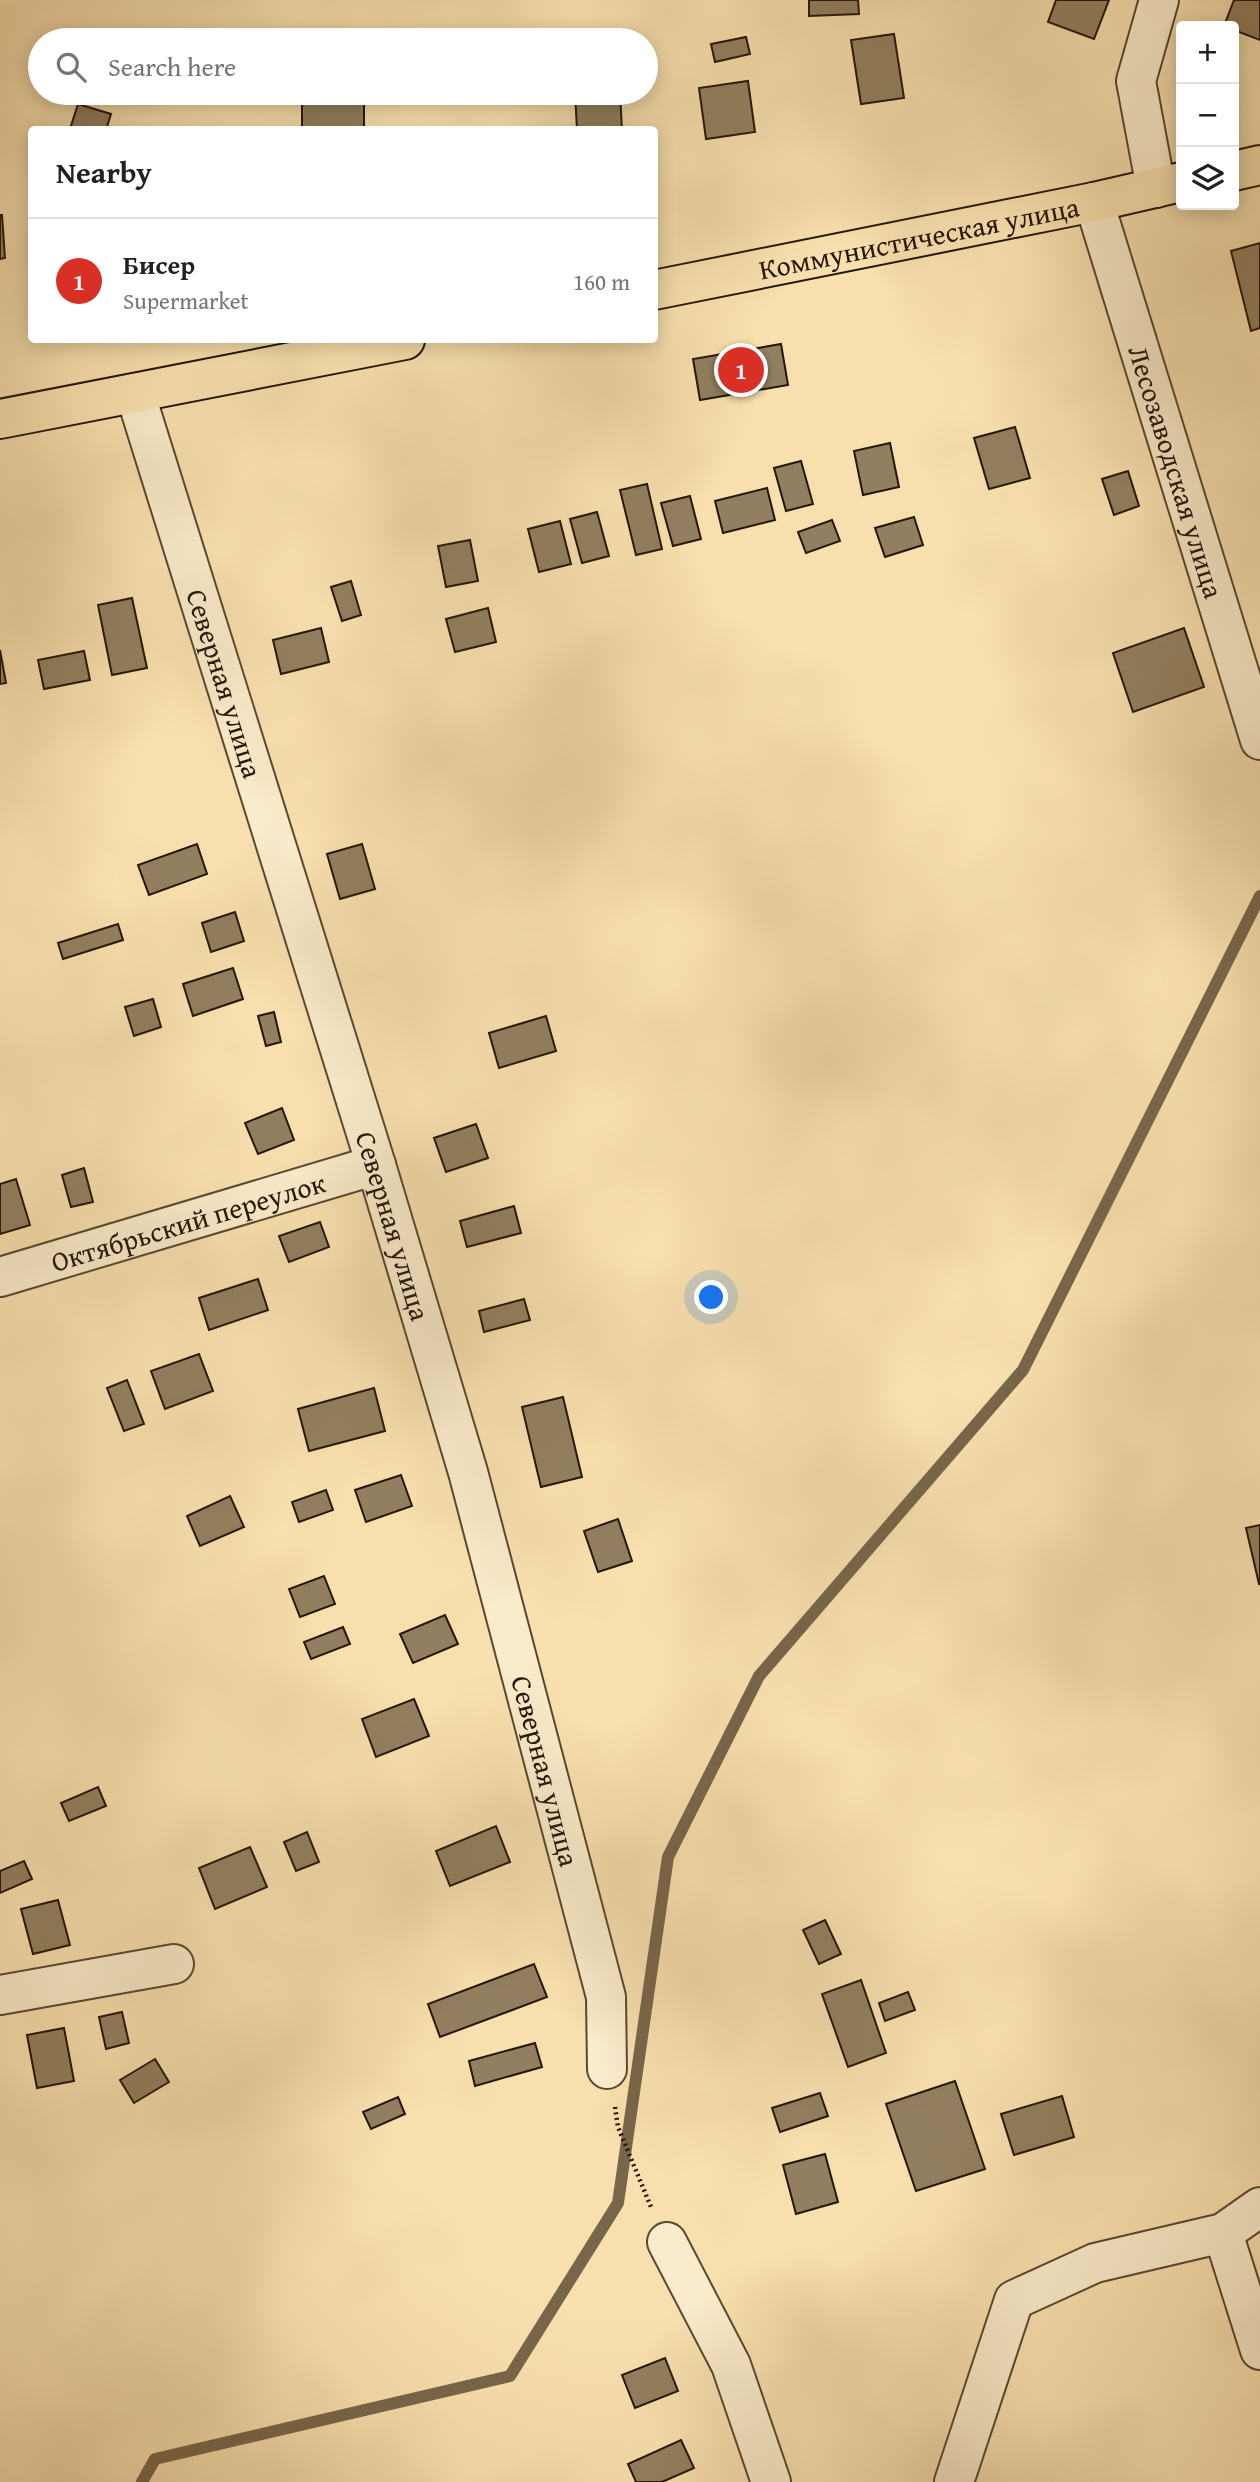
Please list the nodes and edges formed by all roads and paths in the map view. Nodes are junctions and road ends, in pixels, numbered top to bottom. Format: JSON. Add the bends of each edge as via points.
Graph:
{"nodes":[{"id":1,"x":1159,"y":0,"type":"edge"},
{"id":2,"x":1260,"y":165,"type":"edge"},
{"id":3,"x":1239,"y":170,"type":"edge"},
{"id":4,"x":1169,"y":185,"type":"edge"},
{"id":5,"x":1094,"y":202,"type":"junction"},
{"id":6,"x":658,"y":289,"type":"edge"},
{"id":7,"x":390,"y":343,"type":"edge"},
{"id":8,"x":135,"y":393,"type":"junction"},
{"id":9,"x":0,"y":419,"type":"edge"},
{"id":10,"x":1260,"y":740,"type":"edge"},
{"id":11,"x":376,"y":1165,"type":"junction"},
{"id":12,"x":0,"y":1277,"type":"edge"},
{"id":13,"x":174,"y":1964,"type":"dead end"},
{"id":14,"x":0,"y":1995,"type":"edge"},
{"id":15,"x":607,"y":2069,"type":"dead end"},
{"id":16,"x":618,"y":2127,"type":"dead end"},
{"id":17,"x":648,"y":2201,"type":"dead end"},
{"id":18,"x":1260,"y":2207,"type":"edge"},
{"id":19,"x":1223,"y":2233,"type":"junction"},
{"id":20,"x":667,"y":2242,"type":"dead end"},
{"id":21,"x":1260,"y":2350,"type":"edge"},
{"id":22,"x":771,"y":2482,"type":"edge"},
{"id":23,"x":954,"y":2482,"type":"edge"}],
"edges":[{"from":1,"to":4,"type":"street","via":[[1136,81]]},
{"from":2,"to":3,"type":"main road"},
{"from":4,"to":5,"type":"main road","name":"Коммунистическая улица"},
{"from":5,"to":6,"type":"main road","name":"Коммунистическая улица"},
{"from":5,"to":10,"type":"street","name":"Лесозаводская улица"},
{"from":7,"to":8,"type":"main road"},
{"from":8,"to":9,"type":"main road"},
{"from":8,"to":11,"type":"street","name":"Северная улица"},
{"from":11,"to":12,"type":"street","name":"Октябрьский переулок"},
{"from":11,"to":15,"type":"street","name":"Северная улица","via":[[468,1472],[568,1846],[606,1997]]},
{"from":13,"to":14,"type":"street"},
{"from":16,"to":17,"type":"path"},
{"from":18,"to":19,"type":"street"},
{"from":19,"to":21,"type":"street"},
{"from":19,"to":23,"type":"street","via":[[1095,2263],[1014,2300]]},
{"from":20,"to":22,"type":"street","via":[[731,2365]]}]}
